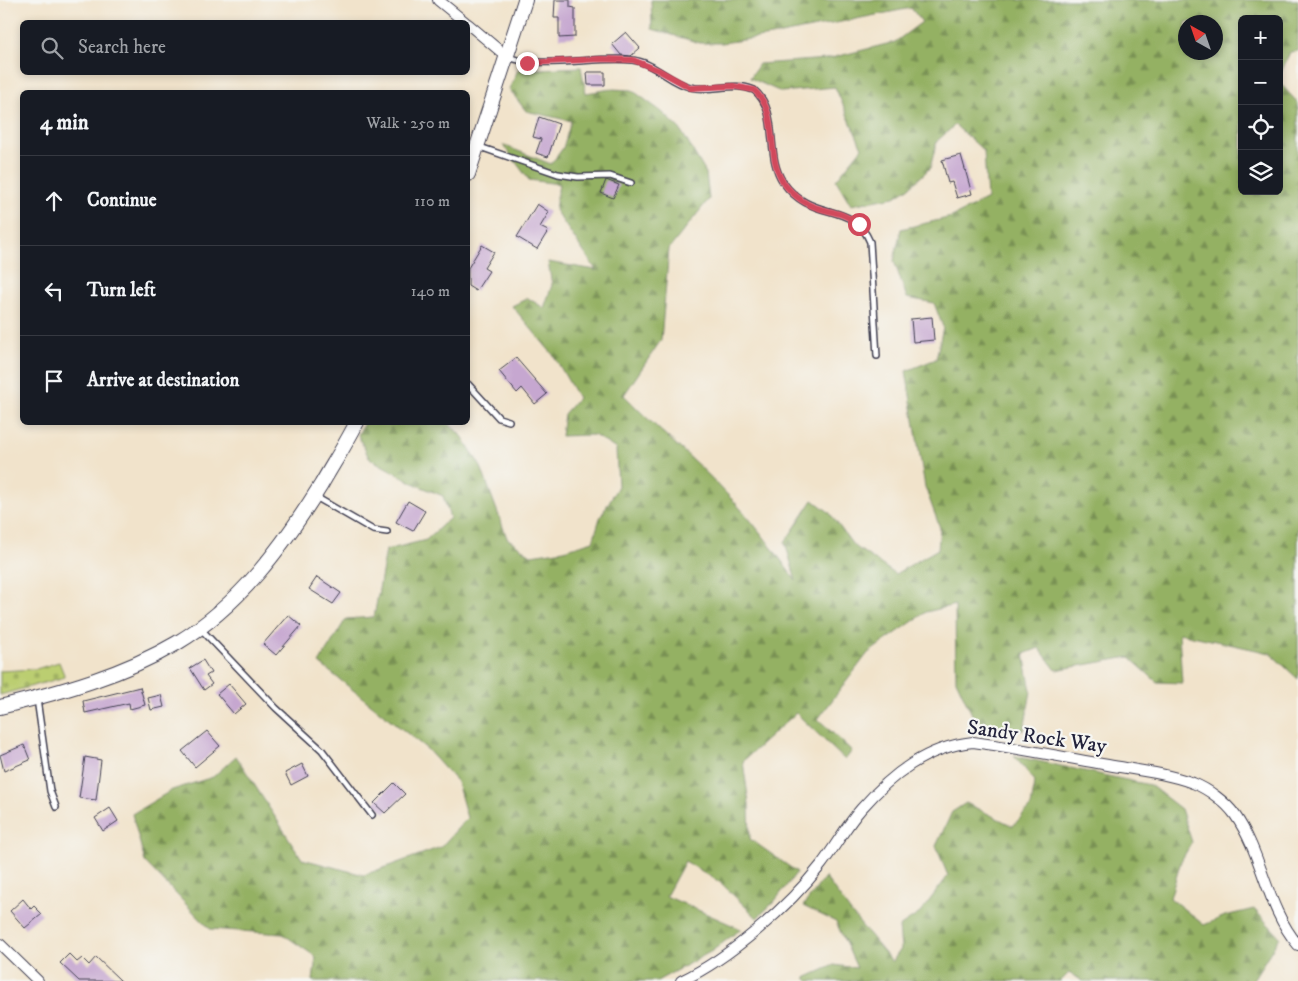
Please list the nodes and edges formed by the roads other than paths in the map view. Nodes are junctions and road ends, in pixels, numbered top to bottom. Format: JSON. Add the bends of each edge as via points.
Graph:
{"nodes":[{"id":1,"x":438,"y":0,"type":"edge"},
{"id":2,"x":525,"y":0,"type":"edge"},
{"id":3,"x":462,"y":20,"type":"edge"},
{"id":4,"x":470,"y":26,"type":"edge"},
{"id":5,"x":506,"y":56,"type":"junction"},
{"id":6,"x":476,"y":146,"type":"junction"},
{"id":7,"x":470,"y":167,"type":"edge"},
{"id":8,"x":630,"y":183,"type":"dead end"},
{"id":9,"x":877,"y":356,"type":"dead end"},
{"id":10,"x":470,"y":386,"type":"edge"},
{"id":11,"x":509,"y":422,"type":"dead end"},
{"id":12,"x":355,"y":425,"type":"edge"},
{"id":13,"x":314,"y":496,"type":"junction"},
{"id":14,"x":387,"y":532,"type":"dead end"},
{"id":15,"x":199,"y":628,"type":"junction"},
{"id":16,"x":36,"y":698,"type":"junction"},
{"id":17,"x":0,"y":707,"type":"edge"},
{"id":18,"x":56,"y":807,"type":"dead end"},
{"id":19,"x":372,"y":815,"type":"dead end"},
{"id":20,"x":0,"y":944,"type":"edge"},
{"id":21,"x":1298,"y":945,"type":"edge"},
{"id":22,"x":38,"y":981,"type":"edge"},
{"id":23,"x":681,"y":981,"type":"edge"}],
"edges":[{"from":1,"to":3,"type":"street"},
{"from":2,"to":5,"type":"main road"},
{"from":4,"to":5,"type":"street"},
{"from":5,"to":6,"type":"main road"},
{"from":5,"to":9,"type":"lane","via":[[527,63],[633,60],[691,88],[733,86],[754,90],[766,106],[773,160],[784,184],[802,202],[848,216],[864,230],[870,242]]},
{"from":6,"to":7,"type":"main road"},
{"from":6,"to":8,"type":"lane","via":[[558,174],[610,176]]},
{"from":10,"to":11,"type":"lane","via":[[499,418]]},
{"from":12,"to":13,"type":"main road"},
{"from":13,"to":14,"type":"lane","via":[[373,530]]},
{"from":13,"to":15,"type":"main road","via":[[294,529],[259,574]]},
{"from":15,"to":16,"type":"main road","via":[[176,644],[125,668],[69,690]]},
{"from":15,"to":19,"type":"lane","via":[[276,708],[322,750]]},
{"from":16,"to":17,"type":"main road"},
{"from":16,"to":18,"type":"lane","via":[[50,791]]},
{"from":20,"to":22,"type":"street"},
{"from":21,"to":23,"type":"street","name":"Sandy Rock Way","via":[[1274,906],[1248,838],[1234,814],[1214,795],[1194,783],[1162,775],[973,742],[936,749],[895,777],[861,809],[821,866],[787,902],[732,950]]}]}
